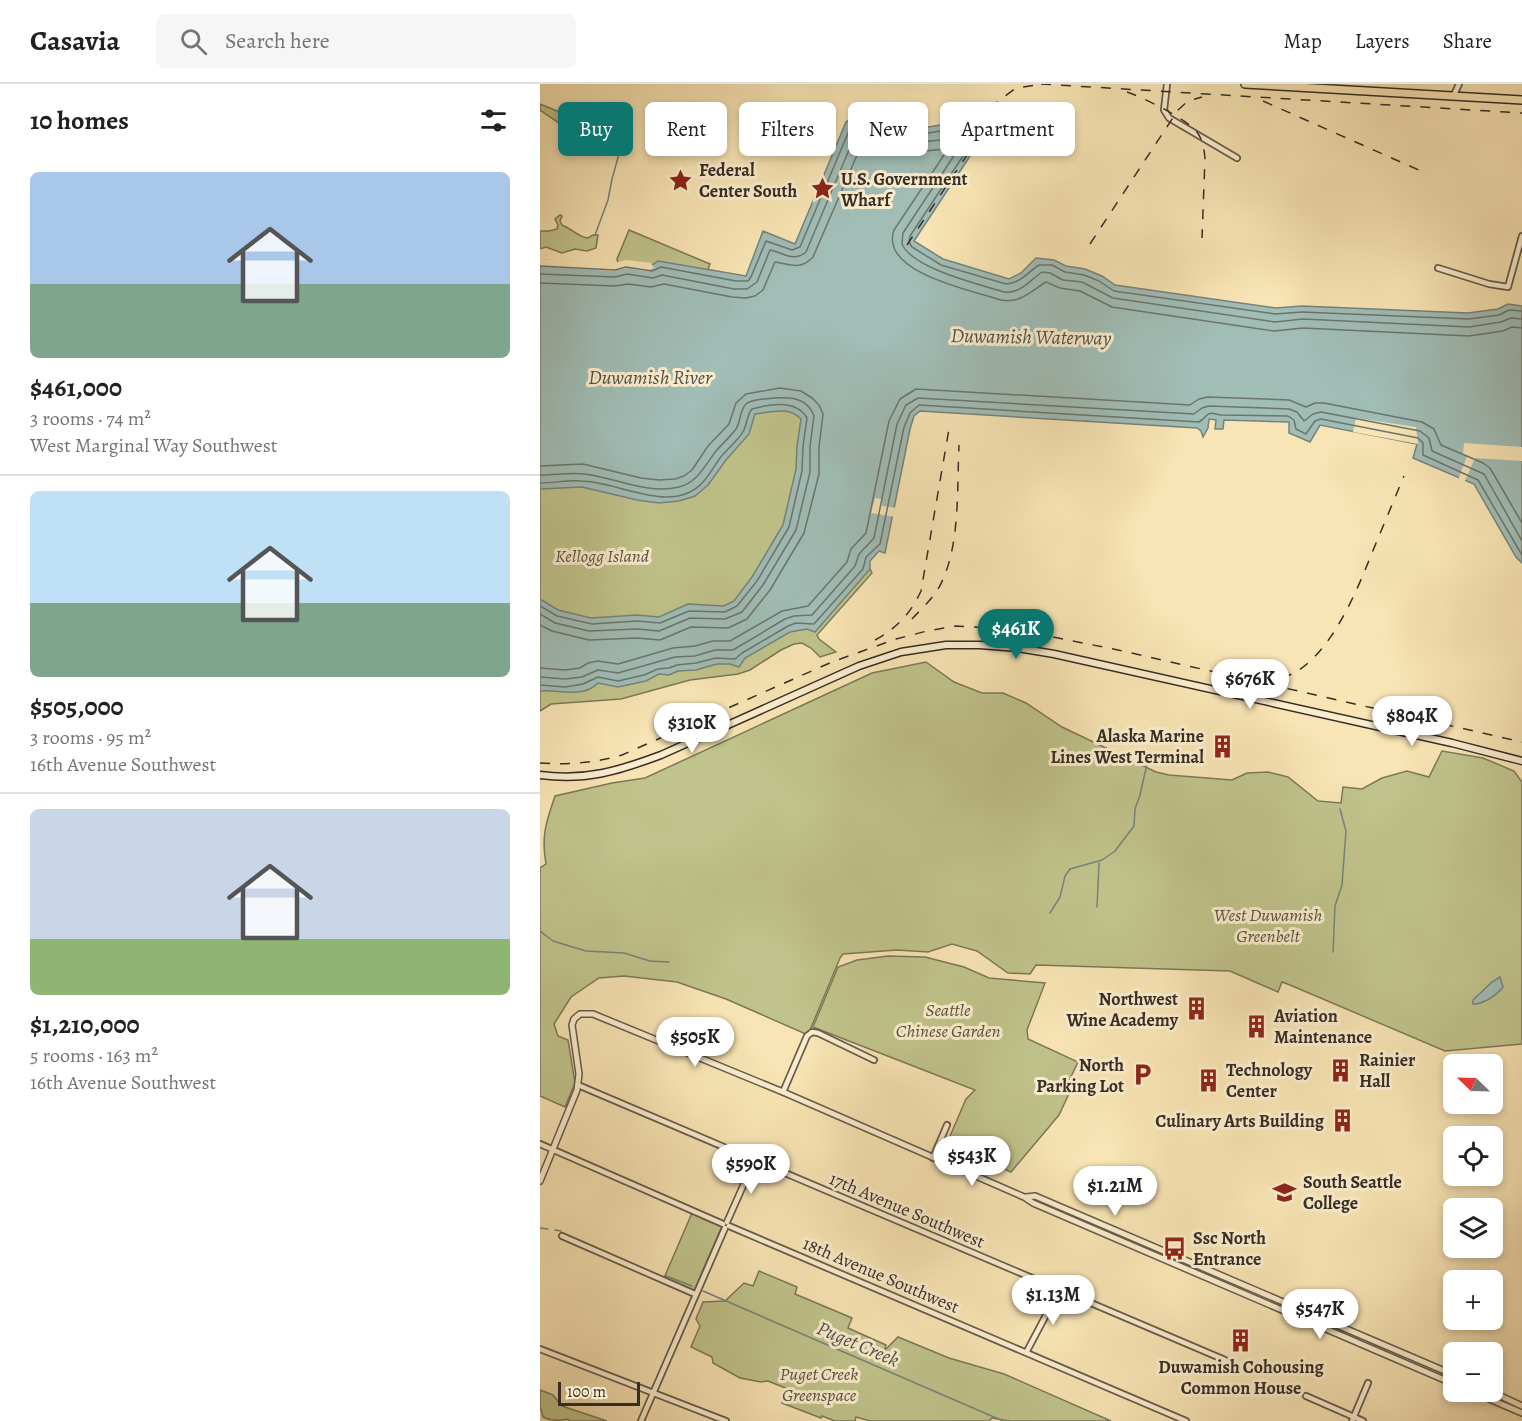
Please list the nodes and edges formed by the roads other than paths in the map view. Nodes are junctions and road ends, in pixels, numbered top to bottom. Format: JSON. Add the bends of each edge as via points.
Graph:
{"nodes":[{"id":1,"x":1167,"y":84,"type":"edge"},
{"id":2,"x":1245,"y":84,"type":"edge"},
{"id":3,"x":1389,"y":84,"type":"edge"},
{"id":4,"x":1459,"y":84,"type":"edge"},
{"id":5,"x":1386,"y":92,"type":"junction"},
{"id":6,"x":1453,"y":97,"type":"junction"},
{"id":7,"x":1522,"y":99,"type":"edge"},
{"id":8,"x":1237,"y":158,"type":"dead end"},
{"id":9,"x":1522,"y":236,"type":"edge"},
{"id":10,"x":1438,"y":267,"type":"dead end"},
{"id":11,"x":1522,"y":761,"type":"edge"},
{"id":12,"x":540,"y":775,"type":"edge"},
{"id":13,"x":874,"y":1060,"type":"dead end"},
{"id":14,"x":578,"y":1084,"type":"junction"},
{"id":15,"x":783,"y":1092,"type":"junction"},
{"id":16,"x":946,"y":1125,"type":"dead end"},
{"id":17,"x":540,"y":1144,"type":"edge"},
{"id":18,"x":553,"y":1149,"type":"junction"},
{"id":19,"x":933,"y":1158,"type":"junction"},
{"id":20,"x":754,"y":1159,"type":"junction"},
{"id":21,"x":540,"y":1180,"type":"edge"},
{"id":22,"x":1024,"y":1197,"type":"junction"},
{"id":23,"x":726,"y":1225,"type":"junction"},
{"id":24,"x":562,"y":1236,"type":"dead end"},
{"id":25,"x":1056,"y":1289,"type":"junction"},
{"id":26,"x":695,"y":1294,"type":"junction"},
{"id":27,"x":540,"y":1349,"type":"edge"},
{"id":28,"x":1027,"y":1351,"type":"junction"},
{"id":29,"x":1225,"y":1360,"type":"dead end"},
{"id":30,"x":1443,"y":1370,"type":"edge"},
{"id":31,"x":1443,"y":1379,"type":"edge"},
{"id":32,"x":1368,"y":1383,"type":"dead end"},
{"id":33,"x":653,"y":1392,"type":"junction"},
{"id":34,"x":1306,"y":1396,"type":"dead end"},
{"id":35,"x":1503,"y":1397,"type":"edge"},
{"id":36,"x":1496,"y":1402,"type":"edge"},
{"id":37,"x":1522,"y":1406,"type":"edge"},
{"id":38,"x":1522,"y":1413,"type":"edge"},
{"id":39,"x":1353,"y":1419,"type":"edge"},
{"id":40,"x":641,"y":1421,"type":"edge"},
{"id":41,"x":726,"y":1421,"type":"edge"},
{"id":42,"x":1186,"y":1421,"type":"edge"},
{"id":43,"x":1363,"y":1421,"type":"edge"}],
"edges":[{"from":1,"to":8,"type":"street","via":[[1164,110],[1169,118]]},
{"from":2,"to":5,"type":"highway"},
{"from":3,"to":5,"type":"street"},
{"from":4,"to":6,"type":"street"},
{"from":5,"to":6,"type":"highway"},
{"from":6,"to":7,"type":"highway"},
{"from":9,"to":10,"type":"street","via":[[1508,287]]},
{"from":11,"to":12,"type":"main road","via":[[1054,654],[946,645],[880,658],[629,767],[586,776]]},
{"from":13,"to":15,"type":"street","via":[[812,1032]]},
{"from":14,"to":15,"type":"street","via":[[571,1031],[580,1014],[603,1017]]},
{"from":14,"to":18,"type":"street"},
{"from":14,"to":20,"type":"street","name":"17th Avenue Southwest"},
{"from":15,"to":19,"type":"street"},
{"from":16,"to":19,"type":"street"},
{"from":17,"to":18,"type":"street","name":"18th Avenue Southwest"},
{"from":18,"to":21,"type":"street"},
{"from":18,"to":23,"type":"street","name":"18th Avenue Southwest"},
{"from":19,"to":22,"type":"street"},
{"from":20,"to":23,"type":"street"},
{"from":20,"to":25,"type":"street","name":"17th Avenue Southwest"},
{"from":22,"to":30,"type":"street","via":[[1035,1196]]},
{"from":22,"to":31,"type":"street"},
{"from":23,"to":26,"type":"street"},
{"from":23,"to":28,"type":"street","name":"18th Avenue Southwest"},
{"from":24,"to":26,"type":"street"},
{"from":25,"to":28,"type":"street"},
{"from":25,"to":29,"type":"street","name":"17th Avenue Southwest"},
{"from":26,"to":33,"type":"street"},
{"from":27,"to":33,"type":"street"},
{"from":28,"to":42,"type":"street","name":"18th Avenue Southwest"},
{"from":32,"to":39,"type":"street"},
{"from":33,"to":40,"type":"street"},
{"from":33,"to":41,"type":"street"},
{"from":34,"to":39,"type":"street"},
{"from":35,"to":37,"type":"street"},
{"from":36,"to":38,"type":"street"},
{"from":39,"to":43,"type":"street"}]}
